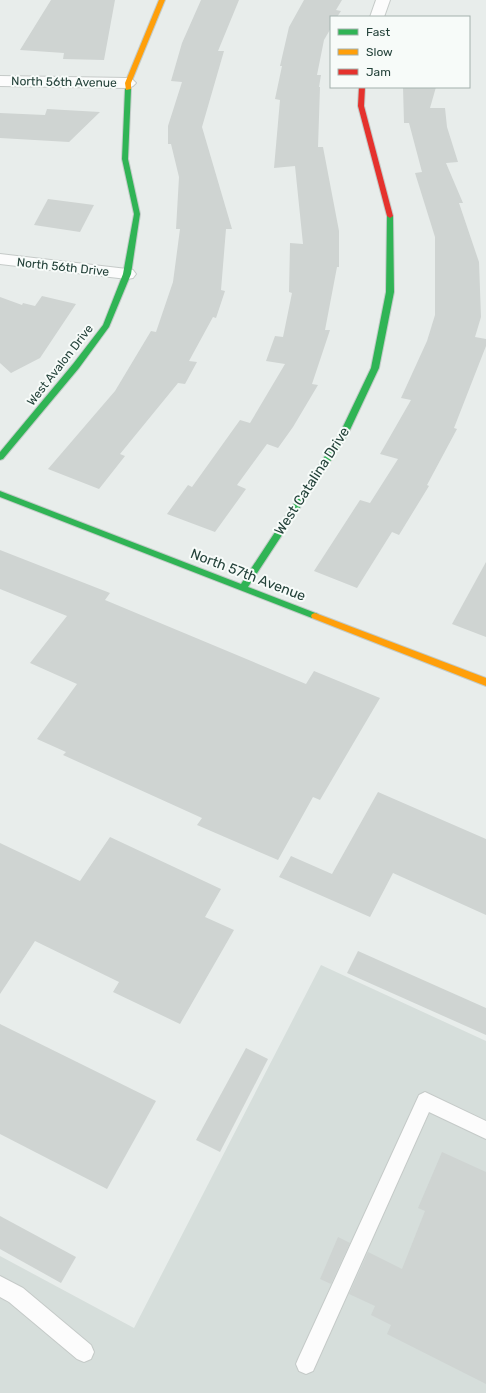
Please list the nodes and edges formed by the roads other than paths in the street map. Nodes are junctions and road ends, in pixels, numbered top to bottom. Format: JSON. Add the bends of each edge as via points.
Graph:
{"nodes":[{"id":1,"x":162,"y":0,"type":"edge"},
{"id":2,"x":383,"y":0,"type":"edge"},
{"id":3,"x":377,"y":16,"type":"edge"},
{"id":4,"x":0,"y":81,"type":"edge"},
{"id":5,"x":128,"y":83,"type":"junction"},
{"id":6,"x":362,"y":88,"type":"edge"},
{"id":7,"x":0,"y":259,"type":"edge"},
{"id":8,"x":127,"y":274,"type":"junction"},
{"id":9,"x":0,"y":457,"type":"edge"},
{"id":10,"x":0,"y":494,"type":"edge"},
{"id":11,"x":243,"y":588,"type":"junction"},
{"id":12,"x":486,"y":682,"type":"edge"},
{"id":13,"x":486,"y":1130,"type":"edge"},
{"id":14,"x":0,"y":1286,"type":"edge"},
{"id":15,"x":84,"y":1352,"type":"dead end"},
{"id":16,"x":306,"y":1364,"type":"dead end"}],
"edges":[{"from":1,"to":5,"type":"street","name":"West Avalon Drive"},
{"from":2,"to":3,"type":"street"},
{"from":4,"to":5,"type":"street","name":"North 56th Avenue"},
{"from":5,"to":8,"type":"street","name":"West Avalon Drive","via":[[126,158],[138,214]]},
{"from":6,"to":11,"type":"street","name":"West Catalina Drive","via":[[361,106],[390,217],[390,292],[375,368],[344,434]]},
{"from":7,"to":8,"type":"street","name":"North 56th Drive"},
{"from":8,"to":9,"type":"street","name":"West Avalon Drive","via":[[106,325],[76,366]]},
{"from":10,"to":11,"type":"street","name":"North 57th Avenue"},
{"from":11,"to":12,"type":"street","name":"North 57th Avenue"},
{"from":13,"to":16,"type":"lane","via":[[424,1100]]},
{"from":14,"to":15,"type":"lane","via":[[16,1295]]}]}
